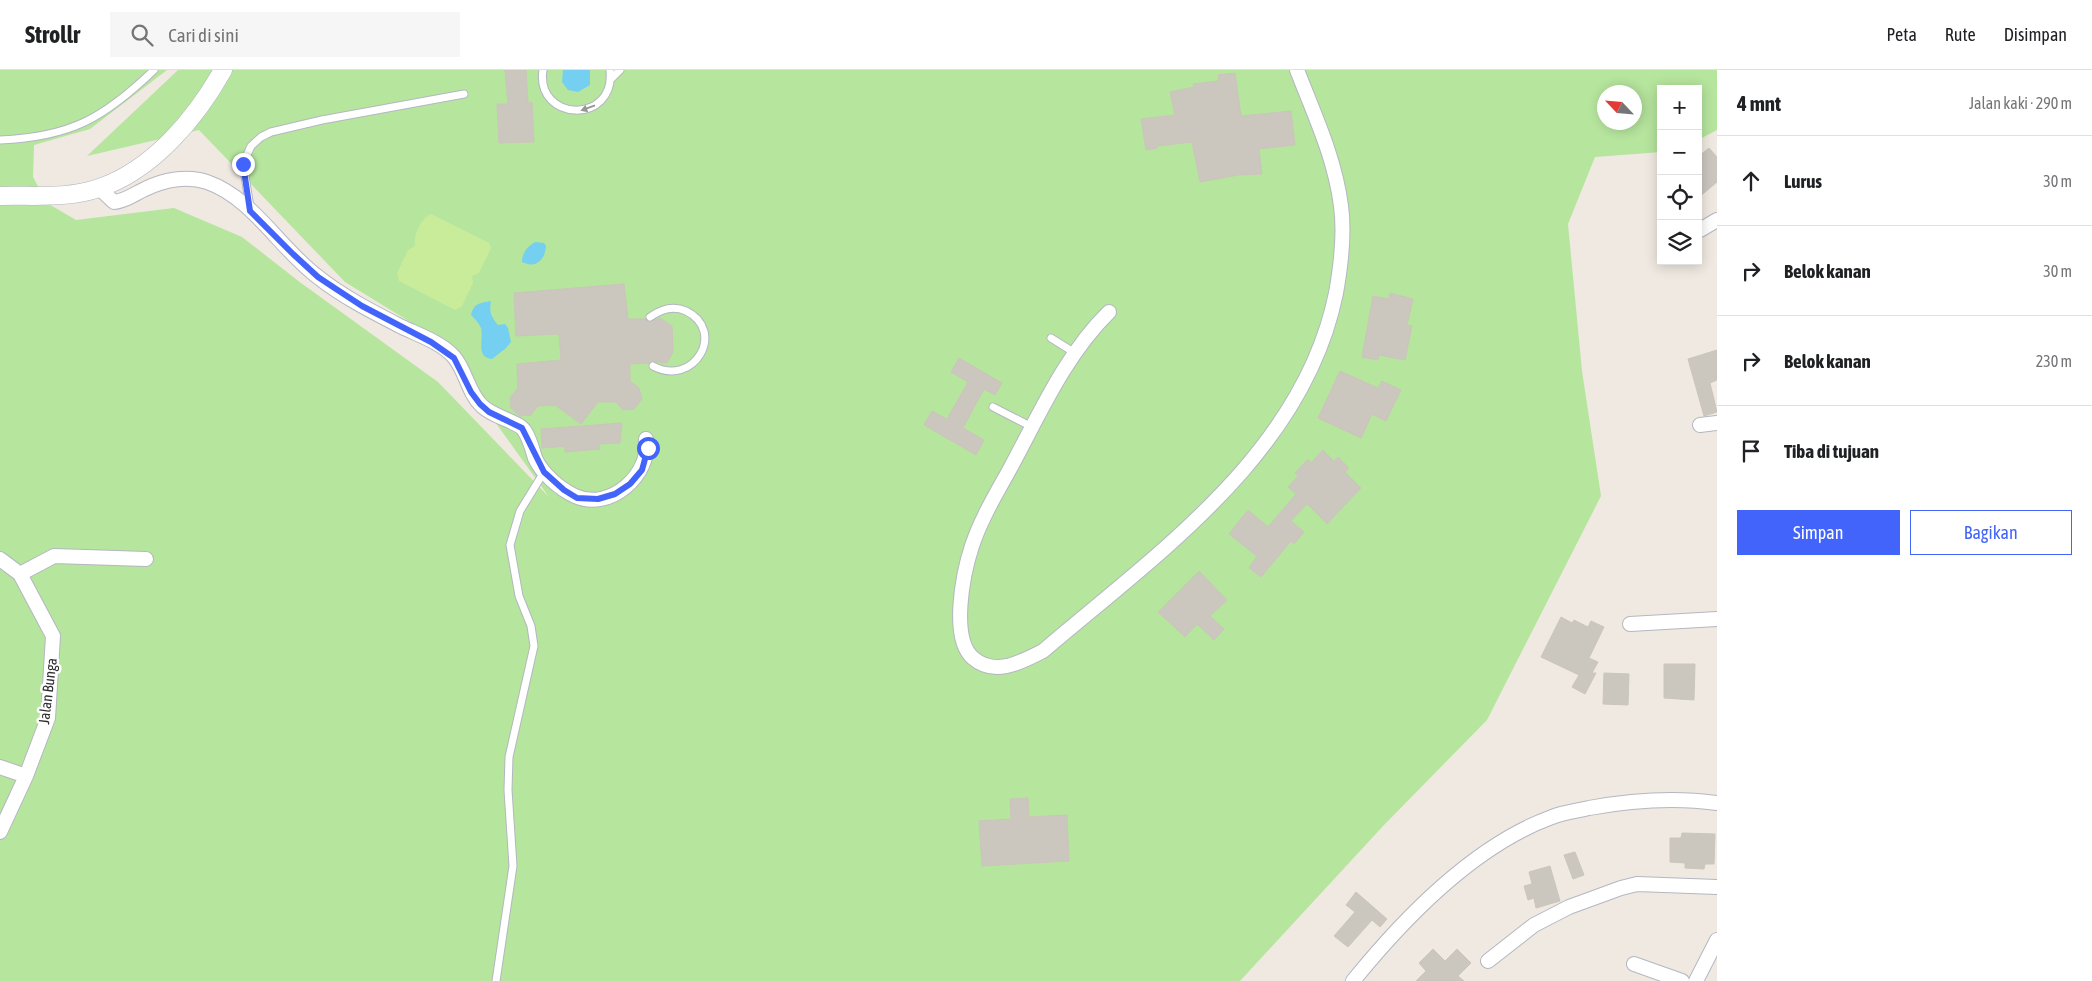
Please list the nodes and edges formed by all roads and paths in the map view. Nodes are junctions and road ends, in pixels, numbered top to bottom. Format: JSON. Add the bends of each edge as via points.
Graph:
{"nodes":[{"id":1,"x":154,"y":70,"type":"edge"},
{"id":2,"x":224,"y":70,"type":"edge"},
{"id":3,"x":543,"y":70,"type":"edge"},
{"id":4,"x":610,"y":70,"type":"edge"},
{"id":5,"x":620,"y":70,"type":"edge"},
{"id":6,"x":1297,"y":70,"type":"edge"},
{"id":7,"x":611,"y":79,"type":"junction"},
{"id":8,"x":464,"y":94,"type":"dead end"},
{"id":9,"x":0,"y":140,"type":"edge"},
{"id":10,"x":99,"y":188,"type":"junction"},
{"id":11,"x":0,"y":196,"type":"edge"},
{"id":12,"x":250,"y":211,"type":"junction"},
{"id":13,"x":1717,"y":220,"type":"edge"},
{"id":14,"x":1702,"y":229,"type":"edge"},
{"id":15,"x":1108,"y":312,"type":"dead end"},
{"id":16,"x":650,"y":317,"type":"dead end"},
{"id":17,"x":1051,"y":338,"type":"dead end"},
{"id":18,"x":1075,"y":353,"type":"junction"},
{"id":19,"x":653,"y":366,"type":"dead end"},
{"id":20,"x":993,"y":407,"type":"dead end"},
{"id":21,"x":1717,"y":423,"type":"edge"},
{"id":22,"x":1700,"y":424,"type":"dead end"},
{"id":23,"x":1032,"y":428,"type":"junction"},
{"id":24,"x":646,"y":439,"type":"dead end"},
{"id":25,"x":544,"y":472,"type":"junction"},
{"id":26,"x":0,"y":559,"type":"edge"},
{"id":27,"x":146,"y":559,"type":"dead end"},
{"id":28,"x":20,"y":574,"type":"junction"},
{"id":29,"x":1717,"y":619,"type":"edge"},
{"id":30,"x":1630,"y":624,"type":"dead end"},
{"id":31,"x":0,"y":766,"type":"edge"},
{"id":32,"x":26,"y":776,"type":"junction"},
{"id":33,"x":1717,"y":803,"type":"edge"},
{"id":34,"x":0,"y":832,"type":"edge"},
{"id":35,"x":1717,"y":887,"type":"edge"},
{"id":36,"x":1717,"y":940,"type":"edge"},
{"id":37,"x":1488,"y":961,"type":"dead end"},
{"id":38,"x":1634,"y":964,"type":"dead end"},
{"id":39,"x":496,"y":981,"type":"edge"},
{"id":40,"x":1353,"y":981,"type":"edge"},
{"id":41,"x":1682,"y":981,"type":"edge"},
{"id":42,"x":1696,"y":981,"type":"edge"}],
"edges":[{"from":1,"to":9,"type":"lane","via":[[125,98],[101,115],[47,135]]},
{"from":2,"to":10,"type":"street","via":[[194,113],[156,154],[135,170]]},
{"from":7,"to":3,"type":"lane","one_way":true,"via":[[603,99],[589,108],[573,111],[553,103],[546,94],[542,84]]},
{"from":4,"to":7,"type":"lane"},
{"from":5,"to":7,"type":"lane"},
{"from":6,"to":23,"type":"street","via":[[1327,147],[1341,208],[1341,262],[1332,308],[1324,337],[1305,381],[1279,425],[1199,517],[1043,650],[1012,666],[999,668],[981,663],[966,652],[960,625],[964,582],[978,530]]},
{"from":8,"to":12,"type":"lane","via":[[322,120],[261,137],[251,146],[243,164]]},
{"from":10,"to":11,"type":"street","via":[[68,194]]},
{"from":10,"to":12,"type":"street","via":[[114,202],[172,180],[206,181]]},
{"from":12,"to":25,"type":"street","via":[[318,277],[454,358],[480,404],[522,428]]},
{"from":13,"to":14,"type":"street"},
{"from":15,"to":18,"type":"street","via":[[1090,330]]},
{"from":16,"to":19,"type":"lane","via":[[660,309],[680,308],[695,315],[705,335],[699,358],[686,370],[664,373]]},
{"from":17,"to":18,"type":"lane"},
{"from":18,"to":23,"type":"street"},
{"from":20,"to":23,"type":"lane"},
{"from":21,"to":22,"type":"street"},
{"from":24,"to":25,"type":"street","via":[[648,448],[642,470],[615,494],[598,499],[577,498]]},
{"from":25,"to":39,"type":"lane","via":[[520,511],[510,545],[519,596],[531,626],[534,646],[509,757],[513,866]]},
{"from":26,"to":28,"type":"street","name":"Jalan Bunga"},
{"from":27,"to":28,"type":"street","via":[[54,556]]},
{"from":28,"to":32,"type":"street","name":"Jalan Bunga","via":[[53,636],[48,718]]},
{"from":29,"to":30,"type":"street"},
{"from":31,"to":32,"type":"street"},
{"from":32,"to":34,"type":"street","name":"Jalan Bunga"},
{"from":33,"to":40,"type":"street","via":[[1667,799],[1627,801],[1555,816],[1522,830],[1445,884]]},
{"from":35,"to":37,"type":"street","via":[[1637,884],[1621,888],[1569,907],[1534,925]]},
{"from":36,"to":42,"type":"street"},
{"from":38,"to":41,"type":"street"}]}
